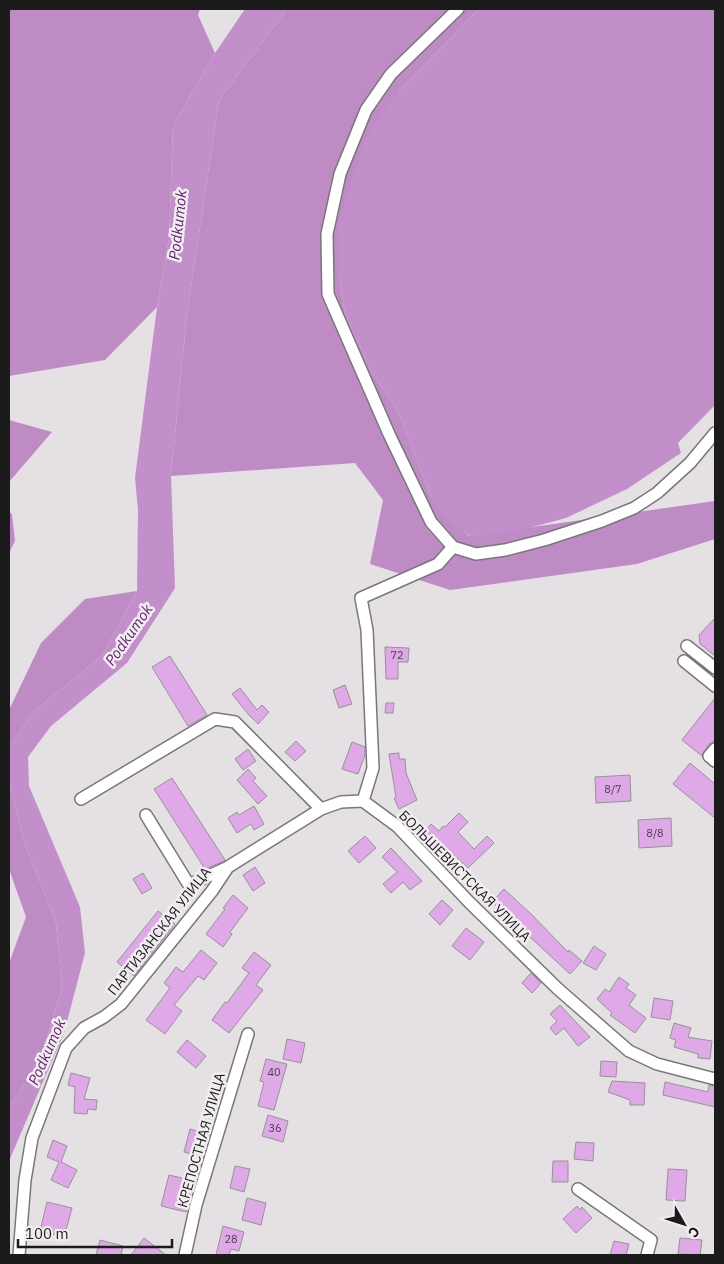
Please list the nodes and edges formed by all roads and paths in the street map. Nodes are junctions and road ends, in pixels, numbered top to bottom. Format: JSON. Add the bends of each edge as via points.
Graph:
{"nodes":[{"id":1,"x":458,"y":9,"type":"edge"},
{"id":2,"x":715,"y":433,"type":"edge"},
{"id":3,"x":453,"y":547,"type":"junction"},
{"id":4,"x":687,"y":646,"type":"dead end"},
{"id":5,"x":684,"y":661,"type":"dead end"},
{"id":6,"x":715,"y":668,"type":"edge"},
{"id":7,"x":715,"y":686,"type":"edge"},
{"id":8,"x":715,"y":748,"type":"edge"},
{"id":9,"x":715,"y":761,"type":"edge"},
{"id":10,"x":81,"y":799,"type":"dead end"},
{"id":11,"x":363,"y":801,"type":"junction"},
{"id":12,"x":321,"y":809,"type":"junction"},
{"id":13,"x":146,"y":815,"type":"dead end"},
{"id":14,"x":228,"y":867,"type":"junction"},
{"id":15,"x":248,"y":1034,"type":"dead end"},
{"id":16,"x":715,"y":1079,"type":"edge"},
{"id":17,"x":578,"y":1189,"type":"dead end"},
{"id":18,"x":19,"y":1255,"type":"edge"},
{"id":19,"x":185,"y":1255,"type":"edge"},
{"id":20,"x":647,"y":1255,"type":"edge"}],
"edges":[{"from":1,"to":3,"type":"street","via":[[391,74],[366,110],[340,174],[327,234],[328,294],[415,492],[430,522]]},
{"from":2,"to":3,"type":"street","via":[[690,463],[657,493],[634,508],[594,524],[505,550],[476,554]]},
{"from":3,"to":11,"type":"street","via":[[438,564],[361,598],[367,630],[373,768]]},
{"from":4,"to":6,"type":"street"},
{"from":5,"to":7,"type":"street"},
{"from":8,"to":9,"type":"street","via":[[709,756]]},
{"from":10,"to":12,"type":"street","via":[[215,719],[234,722]]},
{"from":11,"to":12,"type":"street","name":"ПАРТИЗАНСКАЯ УЛИЦА","via":[[341,802]]},
{"from":11,"to":16,"type":"street","name":"БОЛЬШЕВИСТСКАЯ УЛИЦА","via":[[397,826],[558,990],[629,1051],[657,1064]]},
{"from":12,"to":14,"type":"street","name":"ПАРТИЗАНСКАЯ УЛИЦА"},
{"from":13,"to":14,"type":"street","via":[[190,885]]},
{"from":14,"to":18,"type":"street","name":"ПАРТИЗАНСКАЯ УЛИЦА","via":[[122,1004],[84,1028],[66,1048],[32,1138]]},
{"from":15,"to":19,"type":"street","name":"КРЕПОСТНАЯ УЛИЦА","via":[[196,1205]]},
{"from":17,"to":20,"type":"street","via":[[650,1240]]}]}
